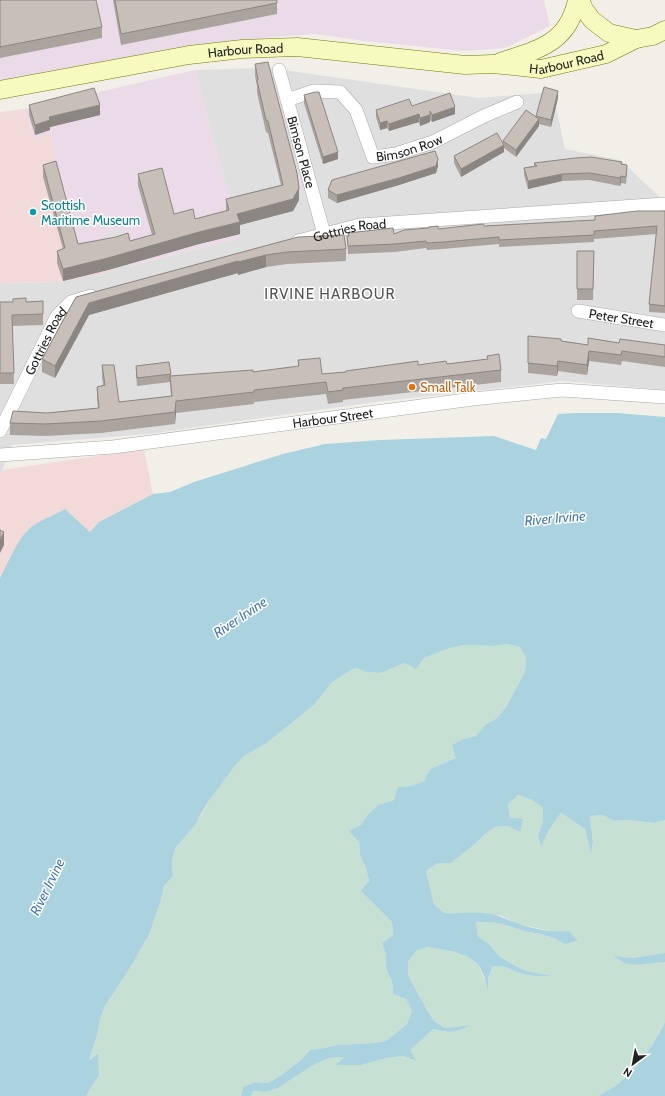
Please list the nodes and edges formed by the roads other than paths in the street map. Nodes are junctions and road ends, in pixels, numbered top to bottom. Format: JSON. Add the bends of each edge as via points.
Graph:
{"nodes":[{"id":1,"x":577,"y":0,"type":"edge"},
{"id":2,"x":580,"y":0,"type":"edge"},
{"id":3,"x":655,"y":36,"type":"edge"},
{"id":4,"x":493,"y":64,"type":"junction"},
{"id":5,"x":279,"y":70,"type":"dead end"},
{"id":6,"x":0,"y":90,"type":"edge"},
{"id":7,"x":287,"y":100,"type":"junction"},
{"id":8,"x":517,"y":102,"type":"dead end"},
{"id":9,"x":665,"y":204,"type":"edge"},
{"id":10,"x":324,"y":234,"type":"junction"},
{"id":11,"x":287,"y":244,"type":"edge"},
{"id":12,"x":100,"y":294,"type":"edge"},
{"id":13,"x":578,"y":311,"type":"dead end"},
{"id":14,"x":665,"y":325,"type":"edge"},
{"id":15,"x":665,"y":397,"type":"edge"},
{"id":16,"x":2,"y":423,"type":"edge"},
{"id":17,"x":0,"y":455,"type":"edge"}],
"edges":[{"from":1,"to":4,"type":"street","name":"Harbour Road","via":[[575,10],[562,33],[553,42],[532,52]]},
{"from":2,"to":3,"type":"street","via":[[592,20],[609,33]]},
{"from":3,"to":4,"type":"street","name":"Harbour Road","via":[[606,54],[541,69]]},
{"from":4,"to":6,"type":"street","name":"Harbour Road","via":[[465,65],[297,47],[242,49],[190,55]]},
{"from":5,"to":7,"type":"street","name":"Bimson Place"},
{"from":7,"to":8,"type":"street","name":"Bimson Row","via":[[314,91],[340,92],[356,110],[373,157],[396,154],[433,142]]},
{"from":7,"to":10,"type":"street","name":"Bimson Place"},
{"from":9,"to":10,"type":"street","name":"Gottries Road","via":[[360,225]]},
{"from":10,"to":11,"type":"street","name":"Gottries Road"},
{"from":12,"to":16,"type":"street","name":"Gottries Road","via":[[71,302],[57,316]]},
{"from":13,"to":14,"type":"street","name":"Peter Street"},
{"from":15,"to":17,"type":"street","name":"Harbour Street","via":[[562,390],[473,399],[113,447]]}]}
